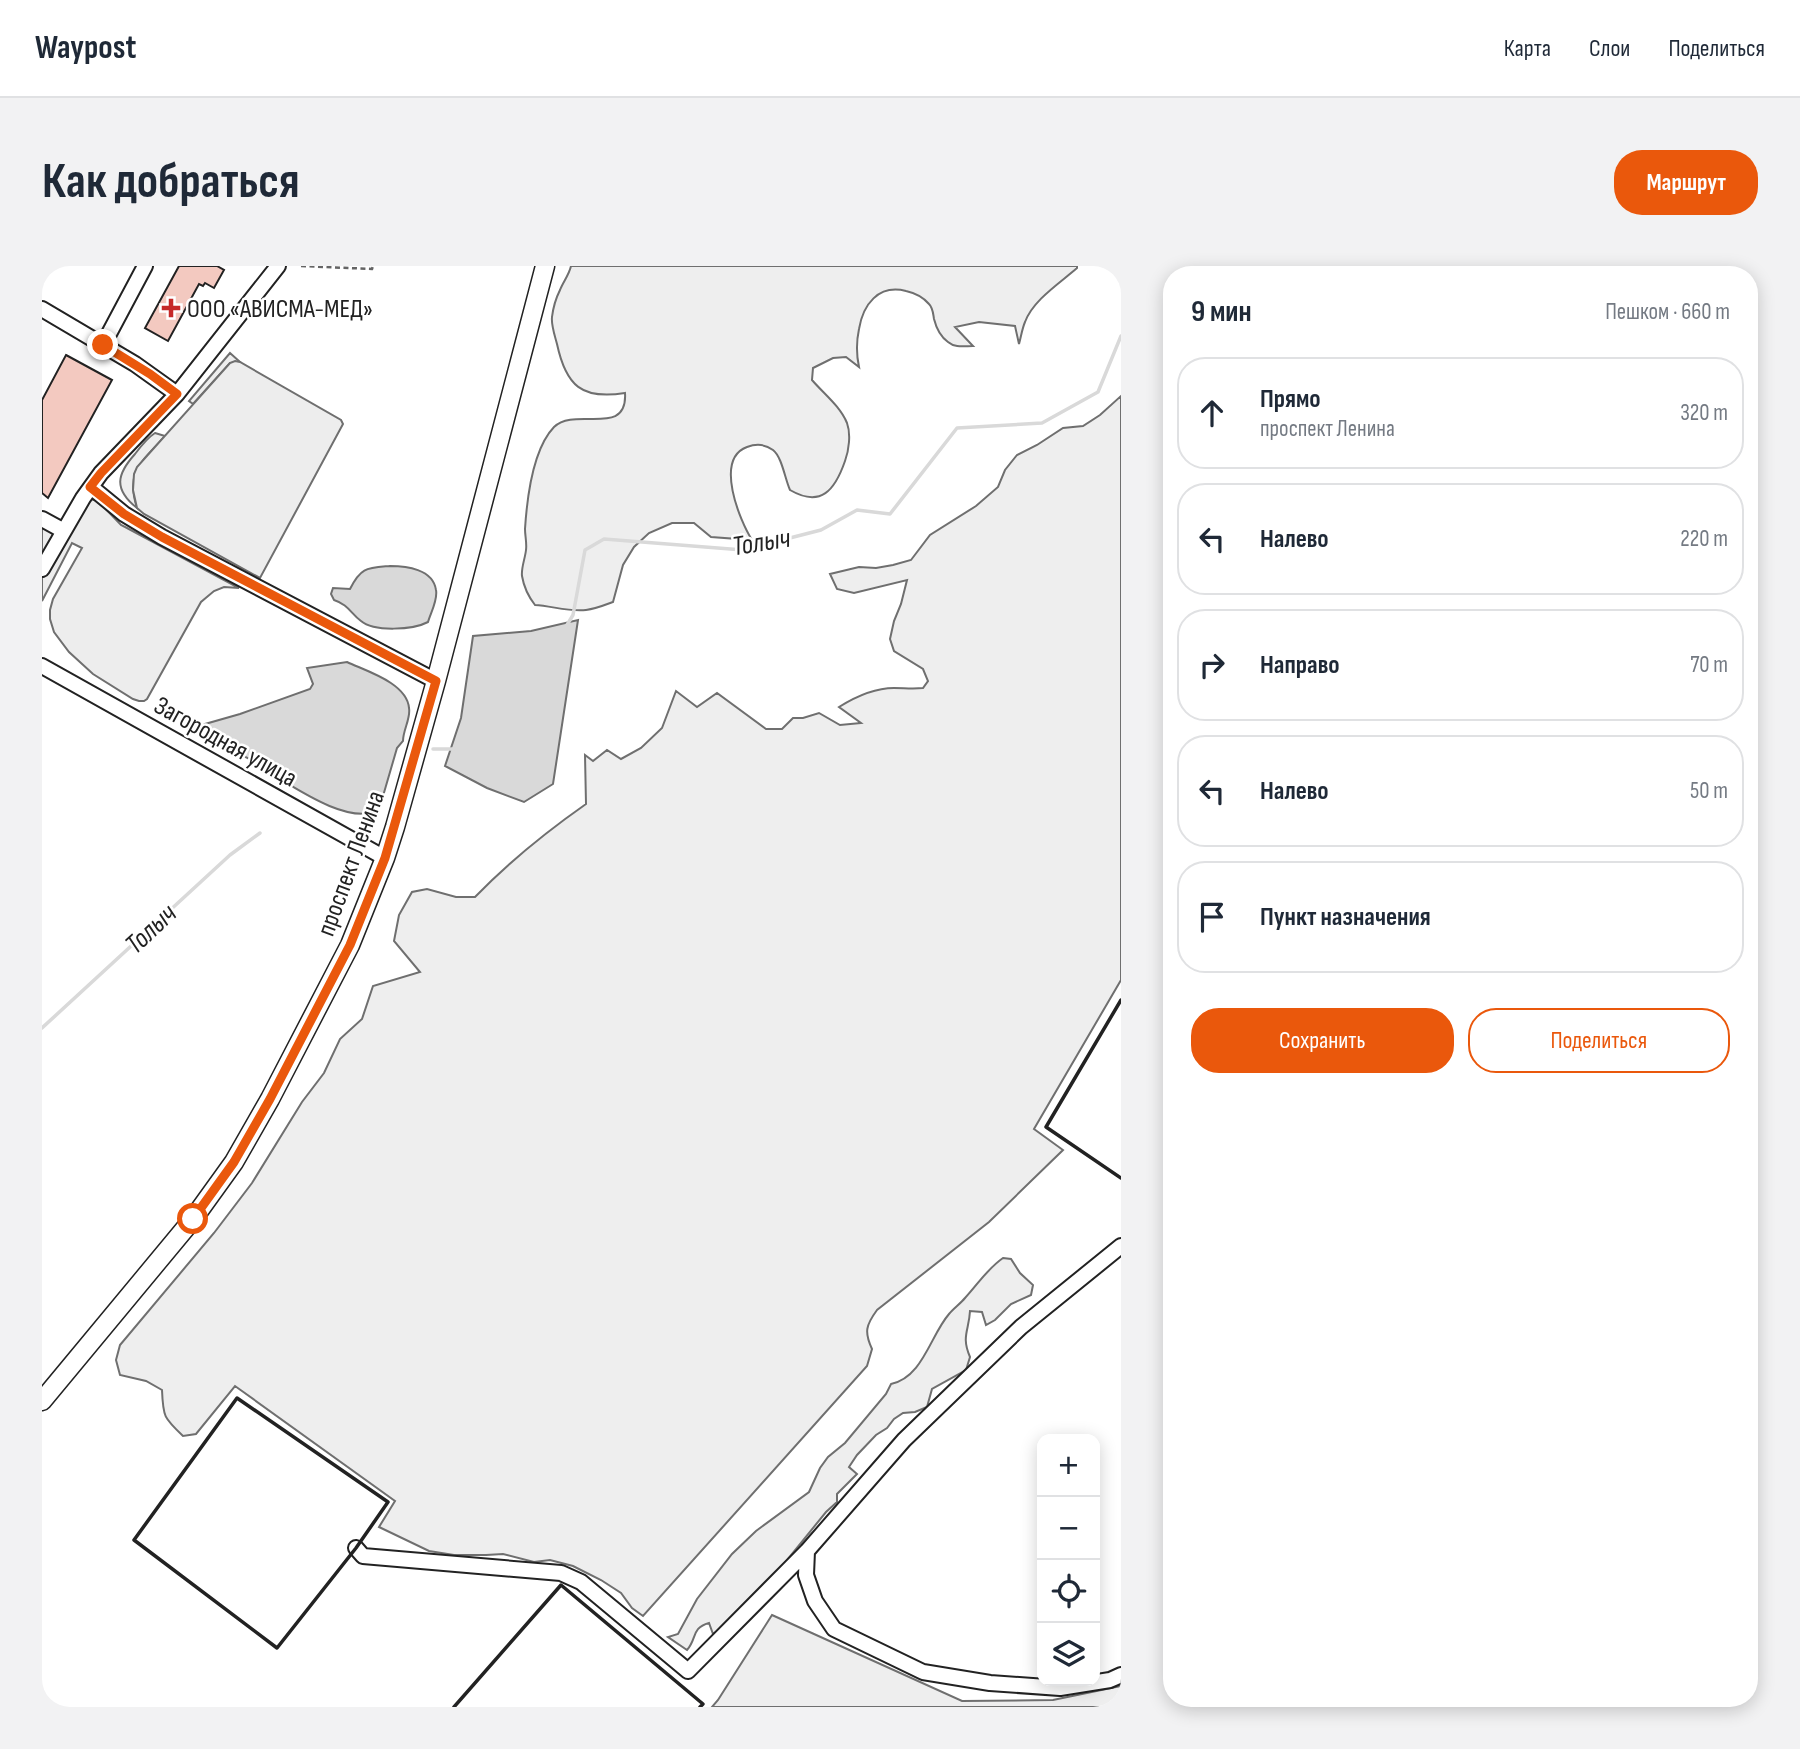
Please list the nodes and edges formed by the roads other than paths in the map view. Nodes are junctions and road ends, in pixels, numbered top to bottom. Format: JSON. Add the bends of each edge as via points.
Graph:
{"nodes":[{"id":1,"x":145,"y":266,"type":"edge"},
{"id":2,"x":278,"y":266,"type":"edge"},
{"id":3,"x":545,"y":266,"type":"edge"},
{"id":4,"x":42,"y":309,"type":"edge"},
{"id":5,"x":103,"y":345,"type":"junction"},
{"id":6,"x":177,"y":394,"type":"junction"},
{"id":7,"x":90,"y":487,"type":"junction"},
{"id":8,"x":42,"y":519,"type":"edge"},
{"id":9,"x":64,"y":531,"type":"junction"},
{"id":10,"x":42,"y":569,"type":"edge"},
{"id":11,"x":42,"y":666,"type":"edge"},
{"id":12,"x":436,"y":681,"type":"junction"},
{"id":13,"x":385,"y":858,"type":"junction"},
{"id":14,"x":1121,"y":1247,"type":"edge"},
{"id":15,"x":42,"y":1401,"type":"edge"},
{"id":16,"x":356,"y":1548,"type":"dead end"},
{"id":17,"x":807,"y":1551,"type":"junction"},
{"id":18,"x":1121,"y":1675,"type":"edge"}],
"edges":[{"from":1,"to":5,"type":"street"},
{"from":2,"to":6,"type":"street"},
{"from":3,"to":12,"type":"main road","name":"проспект Ленина"},
{"from":4,"to":5,"type":"street"},
{"from":5,"to":6,"type":"street"},
{"from":6,"to":7,"type":"street"},
{"from":7,"to":9,"type":"street"},
{"from":7,"to":12,"type":"street","via":[[162,537]]},
{"from":8,"to":9,"type":"street"},
{"from":9,"to":10,"type":"street"},
{"from":11,"to":13,"type":"street","name":"Загородная улица"},
{"from":12,"to":13,"type":"main road","name":"проспект Ленина"},
{"from":13,"to":15,"type":"main road","name":"проспект Ленина","via":[[350,945],[234,1162],[193,1219]]},
{"from":14,"to":17,"type":"street","via":[[1001,1346],[904,1440]]},
{"from":16,"to":17,"type":"street","via":[[363,1556],[561,1573],[581,1582],[688,1671]]},
{"from":17,"to":18,"type":"street","via":[[806,1575],[815,1601],[834,1629],[923,1672],[1060,1688],[1110,1681]]}]}
